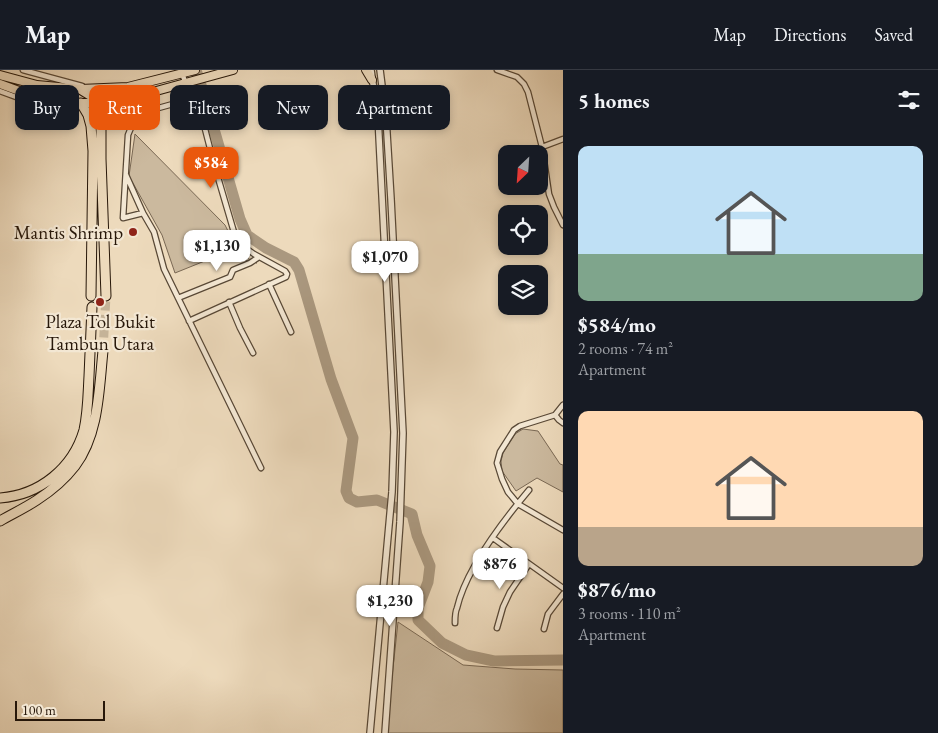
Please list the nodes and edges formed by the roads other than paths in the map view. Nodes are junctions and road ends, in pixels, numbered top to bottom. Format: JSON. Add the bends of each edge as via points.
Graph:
{"nodes":[{"id":1,"x":23,"y":70,"type":"edge"},
{"id":2,"x":234,"y":70,"type":"edge"},
{"id":3,"x":366,"y":70,"type":"edge"},
{"id":4,"x":371,"y":70,"type":"edge"},
{"id":5,"x":380,"y":70,"type":"edge"},
{"id":6,"x":387,"y":70,"type":"edge"},
{"id":7,"x":497,"y":70,"type":"edge"},
{"id":8,"x":188,"y":72,"type":"edge"},
{"id":9,"x":0,"y":74,"type":"edge"},
{"id":10,"x":376,"y":80,"type":"junction"},
{"id":11,"x":188,"y":83,"type":"junction"},
{"id":12,"x":0,"y":84,"type":"edge"},
{"id":13,"x":139,"y":85,"type":"edge"},
{"id":14,"x":89,"y":88,"type":"edge"},
{"id":15,"x":80,"y":89,"type":"junction"},
{"id":16,"x":89,"y":89,"type":"edge"},
{"id":17,"x":15,"y":90,"type":"edge"},
{"id":18,"x":160,"y":90,"type":"edge"},
{"id":19,"x":0,"y":91,"type":"edge"},
{"id":20,"x":89,"y":95,"type":"edge"},
{"id":21,"x":15,"y":96,"type":"edge"},
{"id":22,"x":81,"y":103,"type":"joint"},
{"id":23,"x":89,"y":103,"type":"edge"},
{"id":24,"x":170,"y":105,"type":"edge"},
{"id":25,"x":101,"y":130,"type":"edge"},
{"id":26,"x":205,"y":130,"type":"edge"},
{"id":27,"x":563,"y":139,"type":"edge"},
{"id":28,"x":541,"y":145,"type":"edge"},
{"id":29,"x":547,"y":145,"type":"edge"},
{"id":30,"x":126,"y":175,"type":"junction"},
{"id":31,"x":548,"y":187,"type":"edge"},
{"id":32,"x":143,"y":213,"type":"junction"},
{"id":33,"x":563,"y":225,"type":"edge"},
{"id":34,"x":259,"y":257,"type":"junction"},
{"id":35,"x":268,"y":284,"type":"junction"},
{"id":36,"x":91,"y":296,"type":"dead end"},
{"id":37,"x":106,"y":296,"type":"tunnel mouth"},
{"id":38,"x":178,"y":298,"type":"junction"},
{"id":39,"x":229,"y":302,"type":"junction"},
{"id":40,"x":92,"y":307,"type":"dead end"},
{"id":41,"x":189,"y":321,"type":"junction"},
{"id":42,"x":291,"y":332,"type":"dead end"},
{"id":43,"x":103,"y":351,"type":"tunnel mouth"},
{"id":44,"x":253,"y":353,"type":"dead end"},
{"id":45,"x":563,"y":405,"type":"edge"},
{"id":46,"x":555,"y":415,"type":"junction"},
{"id":47,"x":563,"y":423,"type":"edge"},
{"id":48,"x":261,"y":468,"type":"dead end"},
{"id":49,"x":529,"y":490,"type":"dead end"},
{"id":50,"x":0,"y":498,"type":"edge"},
{"id":51,"x":518,"y":504,"type":"junction"},
{"id":52,"x":0,"y":521,"type":"edge"},
{"id":53,"x":563,"y":530,"type":"edge"},
{"id":54,"x":492,"y":538,"type":"junction"},
{"id":55,"x":529,"y":564,"type":"junction"},
{"id":56,"x":563,"y":588,"type":"edge"},
{"id":57,"x":563,"y":594,"type":"edge"},
{"id":58,"x":454,"y":623,"type":"dead end"},
{"id":59,"x":497,"y":628,"type":"dead end"},
{"id":60,"x":544,"y":630,"type":"dead end"},
{"id":61,"x":370,"y":733,"type":"edge"},
{"id":62,"x":385,"y":733,"type":"edge"}],
"edges":[{"from":1,"to":14,"type":"street"},
{"from":2,"to":11,"type":"main road"},
{"from":3,"to":10,"type":"main road"},
{"from":4,"to":10,"type":"street"},
{"from":5,"to":10,"type":"street"},
{"from":6,"to":10,"type":"street"},
{"from":7,"to":28,"type":"street","via":[[517,77],[524,84]]},
{"from":8,"to":11,"type":"street"},
{"from":8,"to":13,"type":"main road"},
{"from":9,"to":15,"type":"main road","via":[[37,85]]},
{"from":10,"to":61,"type":"street","via":[[394,432],[392,492]]},
{"from":10,"to":62,"type":"street","via":[[386,117],[403,433],[402,496]]},
{"from":11,"to":18,"type":"main road"},
{"from":12,"to":17,"type":"main road"},
{"from":15,"to":16,"type":"main road"},
{"from":15,"to":20,"type":"highway"},
{"from":19,"to":21,"type":"street"},
{"from":22,"to":23,"type":"main road"},
{"from":22,"to":36,"type":"highway","via":[[91,126],[93,151]]},
{"from":24,"to":30,"type":"street","via":[[144,112],[131,126]]},
{"from":25,"to":37,"type":"highway"},
{"from":26,"to":34,"type":"street","via":[[236,239]]},
{"from":27,"to":29,"type":"street"},
{"from":30,"to":32,"type":"street"},
{"from":30,"to":32,"type":"street","via":[[123,218]]},
{"from":31,"to":33,"type":"street"},
{"from":32,"to":38,"type":"street","via":[[154,232],[164,268]]},
{"from":34,"to":35,"type":"street","via":[[287,274]]},
{"from":34,"to":38,"type":"street","via":[[234,270],[230,277]]},
{"from":35,"to":39,"type":"street"},
{"from":35,"to":42,"type":"street"},
{"from":38,"to":41,"type":"street"},
{"from":39,"to":41,"type":"street"},
{"from":39,"to":44,"type":"street"},
{"from":40,"to":50,"type":"highway","via":[[87,410],[77,448],[68,463],[48,482],[23,493]]},
{"from":41,"to":48,"type":"street"},
{"from":43,"to":52,"type":"highway","via":[[92,427],[79,459],[48,492]]},
{"from":45,"to":46,"type":"street"},
{"from":46,"to":47,"type":"street"},
{"from":46,"to":51,"type":"street","via":[[514,430],[500,452],[497,463],[502,479]]},
{"from":49,"to":51,"type":"street"},
{"from":51,"to":53,"type":"street"},
{"from":51,"to":54,"type":"street"},
{"from":54,"to":55,"type":"street"},
{"from":54,"to":58,"type":"street","via":[[472,569],[456,608]]},
{"from":55,"to":56,"type":"street"},
{"from":55,"to":59,"type":"street","via":[[510,592]]},
{"from":57,"to":60,"type":"street","via":[[548,614]]}]}
